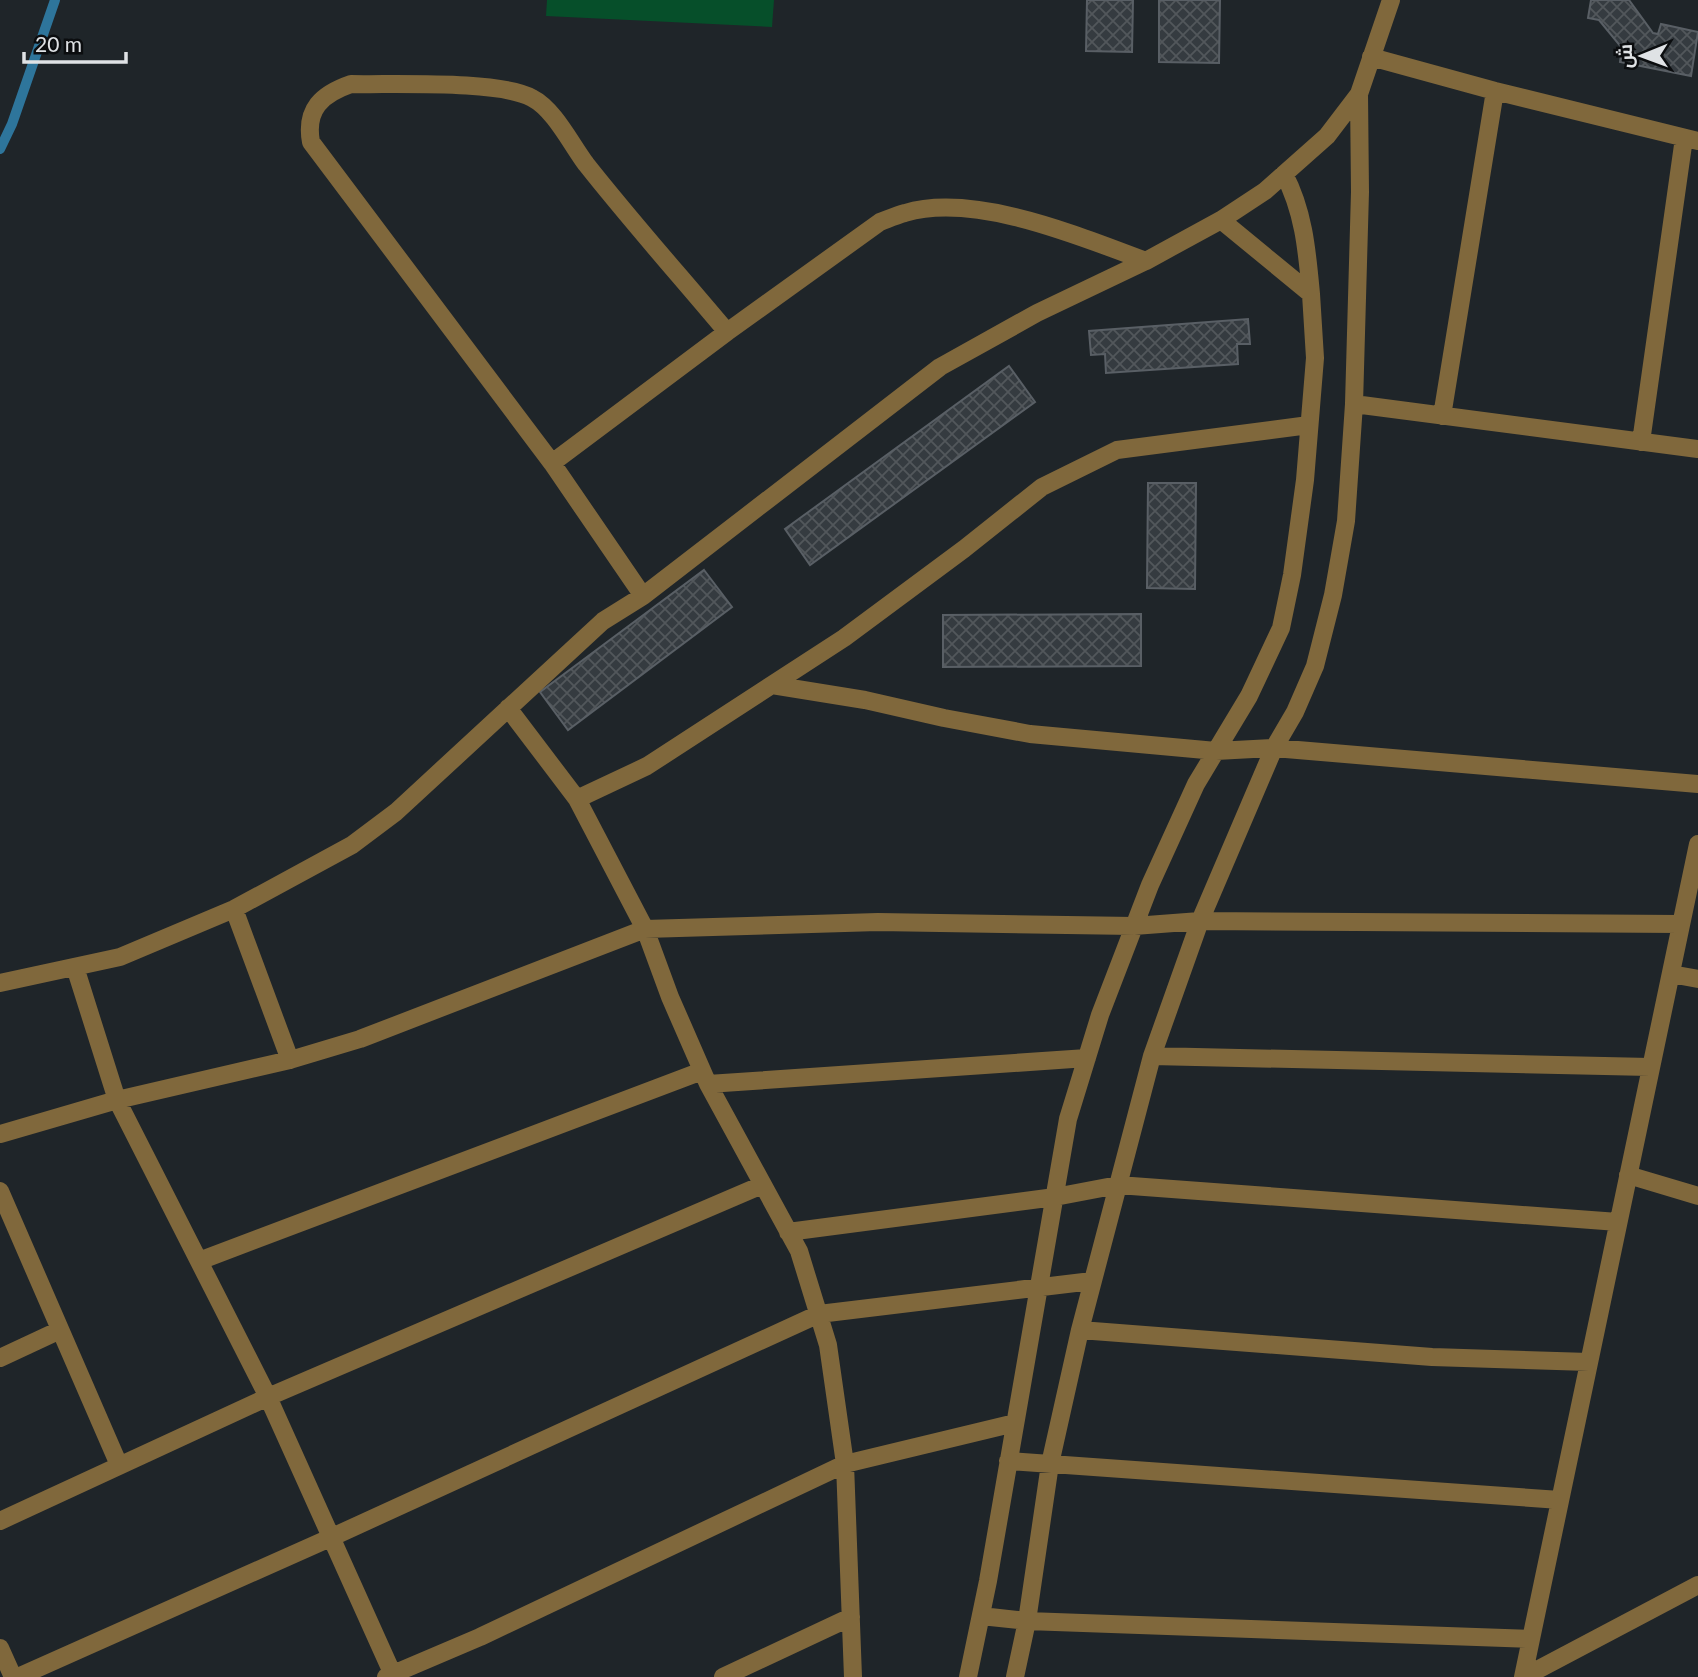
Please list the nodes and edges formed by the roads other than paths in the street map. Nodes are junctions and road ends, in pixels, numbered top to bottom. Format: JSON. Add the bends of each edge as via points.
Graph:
{"nodes":[{"id":1,"x":1391,"y":0,"type":"edge"},
{"id":2,"x":1371,"y":57,"type":"junction"},
{"id":3,"x":1495,"y":91,"type":"junction"},
{"id":4,"x":1359,"y":94,"type":"junction"},
{"id":5,"x":1691,"y":140,"type":"edge"},
{"id":6,"x":1284,"y":174,"type":"junction"},
{"id":7,"x":1221,"y":220,"type":"junction"},
{"id":8,"x":1146,"y":261,"type":"junction"},
{"id":9,"x":1311,"y":294,"type":"junction"},
{"id":10,"x":727,"y":332,"type":"junction"},
{"id":11,"x":1354,"y":404,"type":"junction"},
{"id":12,"x":1442,"y":416,"type":"junction"},
{"id":13,"x":1310,"y":425,"type":"junction"},
{"id":14,"x":1641,"y":442,"type":"junction"},
{"id":15,"x":1698,"y":449,"type":"edge"},
{"id":16,"x":552,"y":463,"type":"junction"},
{"id":17,"x":643,"y":596,"type":"junction"},
{"id":18,"x":772,"y":685,"type":"junction"},
{"id":19,"x":508,"y":708,"type":"junction"},
{"id":20,"x":1274,"y":748,"type":"junction"},
{"id":21,"x":1216,"y":751,"type":"junction"},
{"id":22,"x":1698,"y":784,"type":"edge"},
{"id":23,"x":577,"y":799,"type":"junction"},
{"id":24,"x":1698,"y":844,"type":"edge"},
{"id":25,"x":234,"y":909,"type":"junction"},
{"id":26,"x":1200,"y":921,"type":"junction"},
{"id":27,"x":1680,"y":923,"type":"junction"},
{"id":28,"x":1134,"y":926,"type":"junction"},
{"id":29,"x":645,"y":929,"type":"junction"},
{"id":30,"x":75,"y":967,"type":"junction"},
{"id":31,"x":1671,"y":974,"type":"junction"},
{"id":32,"x":1698,"y":978,"type":"edge"},
{"id":33,"x":0,"y":983,"type":"edge"},
{"id":34,"x":1152,"y":1056,"type":"junction"},
{"id":35,"x":1087,"y":1058,"type":"junction"},
{"id":36,"x":290,"y":1059,"type":"junction"},
{"id":37,"x":1650,"y":1067,"type":"junction"},
{"id":38,"x":705,"y":1077,"type":"junction"},
{"id":39,"x":117,"y":1100,"type":"junction"},
{"id":40,"x":0,"y":1134,"type":"edge"},
{"id":41,"x":1628,"y":1175,"type":"junction"},
{"id":42,"x":762,"y":1185,"type":"junction"},
{"id":43,"x":1118,"y":1185,"type":"junction"},
{"id":44,"x":0,"y":1191,"type":"edge"},
{"id":45,"x":1698,"y":1196,"type":"edge"},
{"id":46,"x":1055,"y":1197,"type":"junction"},
{"id":47,"x":1618,"y":1222,"type":"junction"},
{"id":48,"x":788,"y":1232,"type":"junction"},
{"id":49,"x":199,"y":1261,"type":"junction"},
{"id":50,"x":1092,"y":1282,"type":"junction"},
{"id":51,"x":1039,"y":1286,"type":"junction"},
{"id":52,"x":819,"y":1314,"type":"junction"},
{"id":53,"x":60,"y":1330,"type":"junction"},
{"id":54,"x":1080,"y":1330,"type":"junction"},
{"id":55,"x":0,"y":1358,"type":"edge"},
{"id":56,"x":1589,"y":1362,"type":"junction"},
{"id":57,"x":268,"y":1396,"type":"junction"},
{"id":58,"x":1015,"y":1423,"type":"junction"},
{"id":59,"x":1008,"y":1461,"type":"junction"},
{"id":60,"x":845,"y":1464,"type":"junction"},
{"id":61,"x":1050,"y":1464,"type":"junction"},
{"id":62,"x":119,"y":1465,"type":"junction"},
{"id":63,"x":1560,"y":1500,"type":"junction"},
{"id":64,"x":0,"y":1521,"type":"edge"},
{"id":65,"x":330,"y":1538,"type":"junction"},
{"id":66,"x":1698,"y":1585,"type":"edge"},
{"id":67,"x":981,"y":1616,"type":"junction"},
{"id":68,"x":851,"y":1617,"type":"junction"},
{"id":69,"x":1027,"y":1621,"type":"junction"},
{"id":70,"x":1531,"y":1639,"type":"junction"},
{"id":71,"x":0,"y":1648,"type":"edge"},
{"id":72,"x":391,"y":1676,"type":"edge"},
{"id":73,"x":13,"y":1677,"type":"edge"},
{"id":74,"x":18,"y":1677,"type":"edge"},
{"id":75,"x":723,"y":1677,"type":"edge"},
{"id":76,"x":853,"y":1677,"type":"edge"},
{"id":77,"x":968,"y":1677,"type":"edge"},
{"id":78,"x":1015,"y":1677,"type":"edge"},
{"id":79,"x":1524,"y":1677,"type":"edge"}],
"edges":[{"from":1,"to":2,"type":"street"},
{"from":2,"to":3,"type":"street"},
{"from":2,"to":4,"type":"street"},
{"from":3,"to":5,"type":"street"},
{"from":3,"to":12,"type":"street"},
{"from":4,"to":6,"type":"street","via":[[1327,136]]},
{"from":4,"to":11,"type":"street"},
{"from":5,"to":14,"type":"street"},
{"from":6,"to":7,"type":"street"},
{"from":6,"to":9,"type":"street","via":[[1295,194],[1306,238]]},
{"from":7,"to":8,"type":"street"},
{"from":7,"to":9,"type":"street"},
{"from":8,"to":10,"type":"street","via":[[1051,225],[976,209],[930,208],[880,222]]},
{"from":8,"to":17,"type":"street","via":[[1037,313],[940,367]]},
{"from":9,"to":13,"type":"street","via":[[1315,358]]},
{"from":10,"to":16,"type":"street"},
{"from":10,"to":16,"type":"street","via":[[532,97],[478,87],[351,84],[322,99],[312,113],[311,142]]},
{"from":11,"to":12,"type":"street"},
{"from":11,"to":20,"type":"street","via":[[1346,521],[1333,595],[1315,666]]},
{"from":12,"to":14,"type":"street"},
{"from":13,"to":18,"type":"street","via":[[1116,450],[1042,487],[855,630]]},
{"from":13,"to":21,"type":"street","via":[[1293,575],[1280,628],[1249,696]]},
{"from":14,"to":15,"type":"street"},
{"from":16,"to":17,"type":"street"},
{"from":17,"to":19,"type":"street","via":[[603,621]]},
{"from":18,"to":21,"type":"street","via":[[1030,734]]},
{"from":18,"to":23,"type":"street","via":[[647,766]]},
{"from":19,"to":23,"type":"street"},
{"from":19,"to":25,"type":"street","via":[[396,813],[363,837]]},
{"from":20,"to":21,"type":"street"},
{"from":20,"to":22,"type":"street"},
{"from":20,"to":26,"type":"street"},
{"from":21,"to":28,"type":"street","via":[[1196,784]]},
{"from":23,"to":29,"type":"street"},
{"from":24,"to":27,"type":"street"},
{"from":25,"to":30,"type":"street","via":[[120,957]]},
{"from":25,"to":36,"type":"street"},
{"from":26,"to":27,"type":"street"},
{"from":26,"to":28,"type":"street"},
{"from":26,"to":34,"type":"street"},
{"from":27,"to":31,"type":"street"},
{"from":28,"to":29,"type":"street","via":[[878,922]]},
{"from":28,"to":35,"type":"street"},
{"from":29,"to":36,"type":"street","via":[[360,1039]]},
{"from":29,"to":38,"type":"street"},
{"from":30,"to":33,"type":"street"},
{"from":30,"to":39,"type":"street"},
{"from":31,"to":32,"type":"street"},
{"from":31,"to":37,"type":"street"},
{"from":34,"to":37,"type":"street"},
{"from":34,"to":43,"type":"street"},
{"from":35,"to":38,"type":"street"},
{"from":35,"to":46,"type":"street","via":[[1068,1119]]},
{"from":36,"to":39,"type":"street"},
{"from":37,"to":41,"type":"street"},
{"from":38,"to":42,"type":"street"},
{"from":38,"to":49,"type":"street"},
{"from":39,"to":40,"type":"street"},
{"from":39,"to":49,"type":"street"},
{"from":41,"to":45,"type":"street"},
{"from":41,"to":47,"type":"street"},
{"from":42,"to":48,"type":"street"},
{"from":42,"to":57,"type":"street"},
{"from":43,"to":46,"type":"street"},
{"from":43,"to":47,"type":"street"},
{"from":43,"to":50,"type":"street"},
{"from":44,"to":53,"type":"street"},
{"from":46,"to":48,"type":"street"},
{"from":46,"to":51,"type":"street"},
{"from":47,"to":56,"type":"street"},
{"from":48,"to":52,"type":"street","via":[[799,1251]]},
{"from":49,"to":57,"type":"street"},
{"from":50,"to":51,"type":"street"},
{"from":50,"to":54,"type":"street"},
{"from":51,"to":52,"type":"street"},
{"from":51,"to":58,"type":"street"},
{"from":52,"to":60,"type":"street","via":[[828,1345]]},
{"from":52,"to":65,"type":"street"},
{"from":53,"to":55,"type":"street"},
{"from":53,"to":62,"type":"street"},
{"from":54,"to":56,"type":"street","via":[[1432,1357]]},
{"from":54,"to":61,"type":"street"},
{"from":56,"to":63,"type":"street"},
{"from":57,"to":62,"type":"street"},
{"from":57,"to":65,"type":"street"},
{"from":58,"to":59,"type":"street"},
{"from":58,"to":60,"type":"street"},
{"from":59,"to":61,"type":"street"},
{"from":59,"to":67,"type":"street"},
{"from":60,"to":68,"type":"street"},
{"from":60,"to":72,"type":"street"},
{"from":61,"to":63,"type":"street"},
{"from":61,"to":69,"type":"street"},
{"from":62,"to":64,"type":"street"},
{"from":63,"to":70,"type":"street"},
{"from":65,"to":72,"type":"street"},
{"from":65,"to":74,"type":"street"},
{"from":66,"to":79,"type":"street"},
{"from":67,"to":69,"type":"street"},
{"from":67,"to":77,"type":"street"},
{"from":68,"to":75,"type":"street"},
{"from":68,"to":76,"type":"street"},
{"from":69,"to":70,"type":"street"},
{"from":69,"to":78,"type":"street"},
{"from":70,"to":79,"type":"street"},
{"from":71,"to":73,"type":"street"}]}
